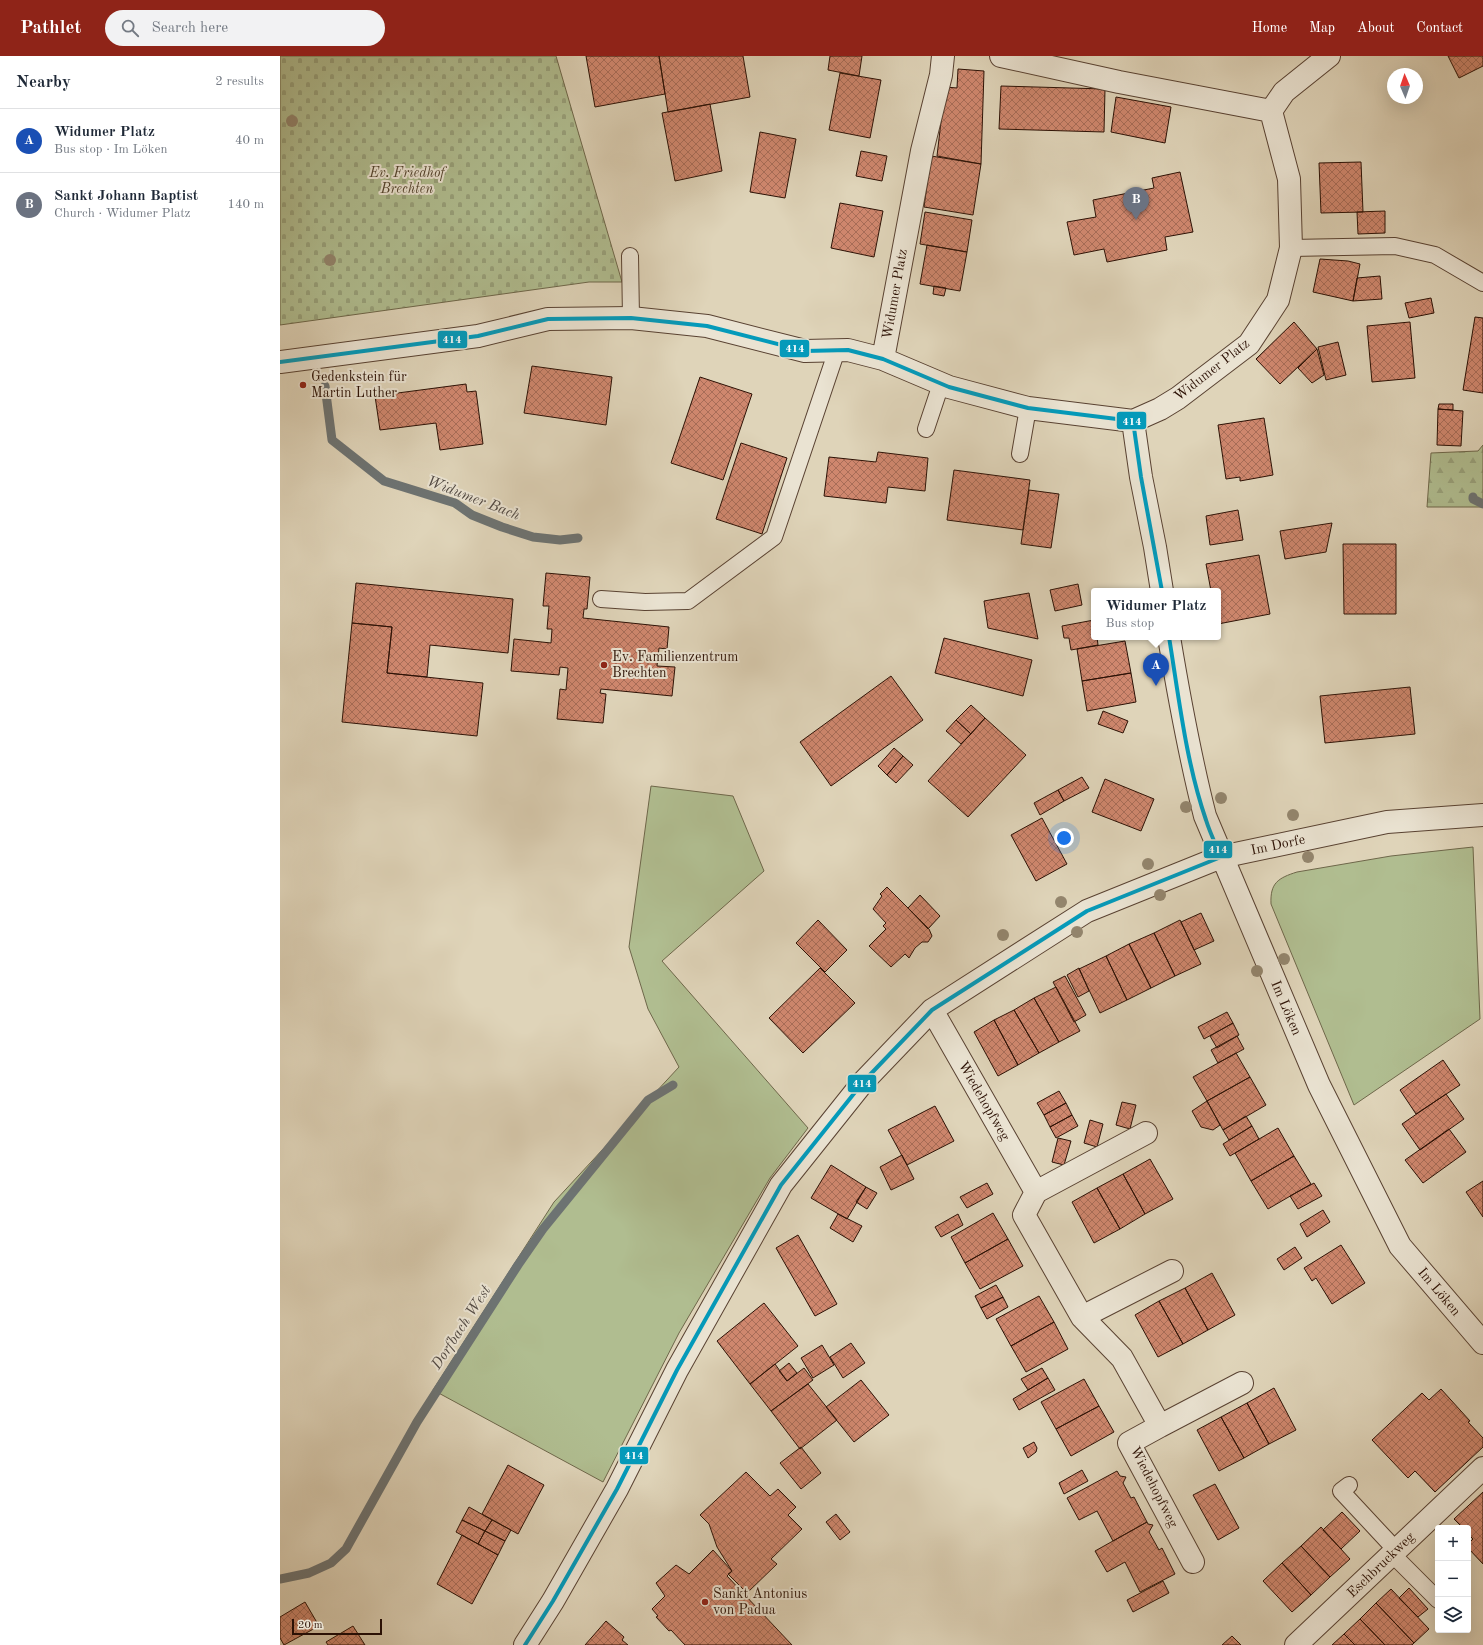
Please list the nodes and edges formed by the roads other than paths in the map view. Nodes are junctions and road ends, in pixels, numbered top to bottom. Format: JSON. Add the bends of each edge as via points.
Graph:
{"nodes":[{"id":1,"x":943,"y":56,"type":"edge"},
{"id":2,"x":1001,"y":56,"type":"edge"},
{"id":3,"x":1329,"y":56,"type":"edge"},
{"id":4,"x":1271,"y":111,"type":"junction"},
{"id":5,"x":1291,"y":248,"type":"junction"},
{"id":6,"x":630,"y":256,"type":"dead end"},
{"id":7,"x":1483,"y":283,"type":"edge"},
{"id":8,"x":631,"y":318,"type":"junction"},
{"id":9,"x":837,"y":350,"type":"junction"},
{"id":10,"x":883,"y":359,"type":"junction"},
{"id":11,"x":280,"y":362,"type":"edge"},
{"id":12,"x":941,"y":384,"type":"junction"},
{"id":13,"x":1028,"y":408,"type":"junction"},
{"id":14,"x":1133,"y":421,"type":"junction"},
{"id":15,"x":926,"y":429,"type":"dead end"},
{"id":16,"x":1020,"y":454,"type":"dead end"},
{"id":17,"x":1162,"y":588,"type":"edge"},
{"id":18,"x":601,"y":599,"type":"dead end"},
{"id":19,"x":1170,"y":640,"type":"edge"},
{"id":20,"x":1483,"y":815,"type":"edge"},
{"id":21,"x":1221,"y":857,"type":"junction"},
{"id":22,"x":932,"y":1010,"type":"junction"},
{"id":23,"x":1146,"y":1133,"type":"dead end"},
{"id":24,"x":1036,"y":1192,"type":"junction"},
{"id":25,"x":1172,"y":1271,"type":"dead end"},
{"id":26,"x":1082,"y":1318,"type":"junction"},
{"id":27,"x":1483,"y":1343,"type":"edge"},
{"id":28,"x":1242,"y":1383,"type":"dead end"},
{"id":29,"x":1160,"y":1426,"type":"junction"},
{"id":30,"x":1483,"y":1468,"type":"edge"},
{"id":31,"x":1348,"y":1485,"type":"dead end"},
{"id":32,"x":1394,"y":1552,"type":"junction"},
{"id":33,"x":1193,"y":1562,"type":"dead end"},
{"id":34,"x":1435,"y":1597,"type":"edge"},
{"id":35,"x":525,"y":1645,"type":"edge"},
{"id":36,"x":1296,"y":1645,"type":"edge"}],
"edges":[{"from":1,"to":10,"type":"street","name":"Widumer Platz","via":[[941,75],[922,151]]},
{"from":2,"to":4,"type":"street"},
{"from":3,"to":4,"type":"street","via":[[1284,92]]},
{"from":4,"to":5,"type":"street","name":"Widumer Platz","via":[[1288,179]]},
{"from":5,"to":7,"type":"lane","via":[[1395,246],[1435,255]]},
{"from":5,"to":14,"type":"street","name":"Widumer Platz","via":[[1278,300],[1250,344],[1178,398]]},
{"from":6,"to":8,"type":"lane"},
{"from":8,"to":9,"type":"street","via":[[707,326],[804,351]]},
{"from":8,"to":11,"type":"street","via":[[548,319],[478,336]]},
{"from":9,"to":10,"type":"street","via":[[848,350]]},
{"from":9,"to":18,"type":"lane","via":[[774,537],[688,601]]},
{"from":10,"to":12,"type":"street","name":"Widumer Platz"},
{"from":12,"to":13,"type":"street","name":"Widumer Platz"},
{"from":12,"to":15,"type":"lane"},
{"from":13,"to":14,"type":"street","name":"Widumer Platz"},
{"from":13,"to":16,"type":"lane"},
{"from":14,"to":17,"type":"street"},
{"from":19,"to":21,"type":"street","name":"Im Löken","via":[[1204,816]]},
{"from":20,"to":21,"type":"street","name":"Im Dorfe","via":[[1387,822]]},
{"from":21,"to":22,"type":"street","name":"Im Dorfe","via":[[1087,911]]},
{"from":21,"to":27,"type":"street","name":"Im Löken","via":[[1319,1085],[1400,1246]]},
{"from":22,"to":24,"type":"street","name":"Wiedehopfweg"},
{"from":22,"to":35,"type":"street","name":"Im Dorfe","via":[[864,1081],[781,1185],[677,1370],[617,1489]]},
{"from":23,"to":24,"type":"street"},
{"from":24,"to":26,"type":"street","via":[[1024,1215]]},
{"from":25,"to":26,"type":"street"},
{"from":26,"to":29,"type":"street","via":[[1122,1358]]},
{"from":28,"to":29,"type":"street","name":"Wiedehopfweg"},
{"from":29,"to":33,"type":"street","name":"Wiedehopfweg","via":[[1129,1442]]},
{"from":30,"to":32,"type":"street","name":"Eschbruckweg"},
{"from":31,"to":32,"type":"lane","via":[[1341,1491]]},
{"from":32,"to":34,"type":"lane"},
{"from":32,"to":36,"type":"street","name":"Eschbruckweg"}]}
